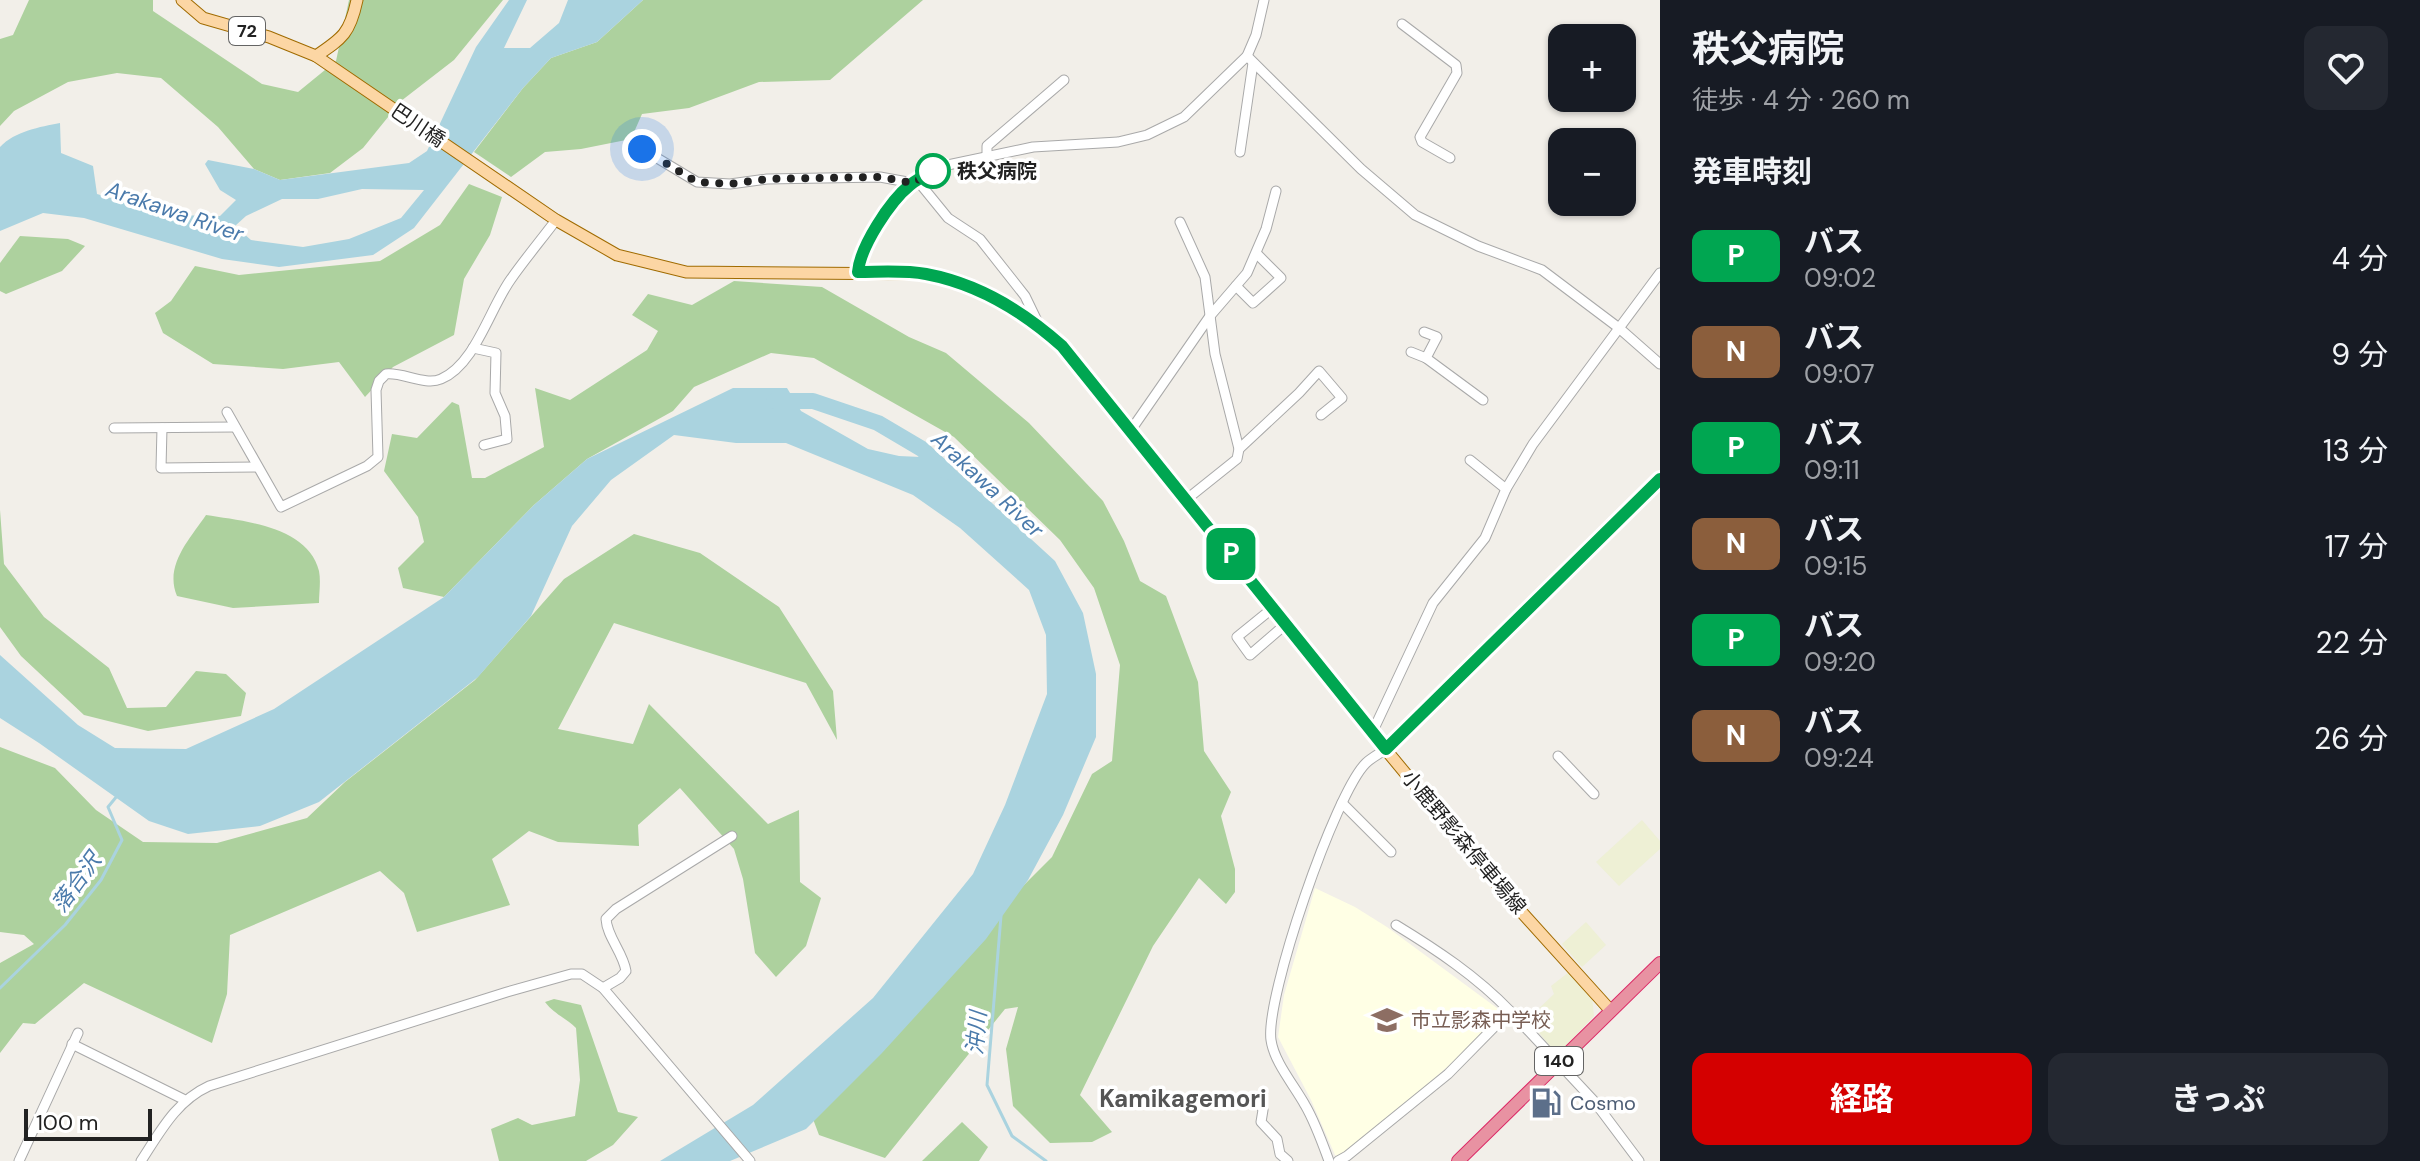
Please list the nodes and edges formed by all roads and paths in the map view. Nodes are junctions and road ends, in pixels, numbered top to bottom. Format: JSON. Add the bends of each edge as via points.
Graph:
{"nodes":[{"id":1,"x":182,"y":0,"type":"edge"},
{"id":2,"x":357,"y":0,"type":"edge"},
{"id":3,"x":1264,"y":0,"type":"edge"},
{"id":4,"x":1402,"y":24,"type":"dead end"},
{"id":5,"x":321,"y":60,"type":"junction"},
{"id":6,"x":1250,"y":60,"type":"junction"},
{"id":7,"x":1064,"y":80,"type":"dead end"},
{"id":8,"x":634,"y":148,"type":"dead end"},
{"id":9,"x":1240,"y":152,"type":"dead end"},
{"id":10,"x":987,"y":158,"type":"junction"},
{"id":11,"x":1450,"y":158,"type":"dead end"},
{"id":12,"x":915,"y":181,"type":"junction"},
{"id":13,"x":510,"y":187,"type":"joint"},
{"id":14,"x":1276,"y":191,"type":"dead end"},
{"id":15,"x":556,"y":220,"type":"junction"},
{"id":16,"x":1180,"y":222,"type":"dead end"},
{"id":17,"x":1257,"y":254,"type":"junction"},
{"id":18,"x":858,"y":272,"type":"junction"},
{"id":19,"x":1660,"y":273,"type":"edge"},
{"id":20,"x":1236,"y":286,"type":"junction"},
{"id":21,"x":1210,"y":316,"type":"junction"},
{"id":22,"x":1039,"y":325,"type":"junction"},
{"id":23,"x":1619,"y":328,"type":"junction"},
{"id":24,"x":1424,"y":332,"type":"dead end"},
{"id":25,"x":473,"y":348,"type":"junction"},
{"id":26,"x":1411,"y":352,"type":"dead end"},
{"id":27,"x":1426,"y":358,"type":"junction"},
{"id":28,"x":1660,"y":364,"type":"edge"},
{"id":29,"x":1483,"y":400,"type":"dead end"},
{"id":30,"x":227,"y":412,"type":"dead end"},
{"id":31,"x":1321,"y":415,"type":"dead end"},
{"id":32,"x":235,"y":427,"type":"junction"},
{"id":33,"x":114,"y":428,"type":"dead end"},
{"id":34,"x":162,"y":428,"type":"junction"},
{"id":35,"x":1131,"y":430,"type":"junction"},
{"id":36,"x":484,"y":445,"type":"dead end"},
{"id":37,"x":1239,"y":449,"type":"junction"},
{"id":38,"x":1470,"y":460,"type":"dead end"},
{"id":39,"x":256,"y":467,"type":"junction"},
{"id":40,"x":1660,"y":479,"type":"edge"},
{"id":41,"x":1506,"y":489,"type":"junction"},
{"id":42,"x":1187,"y":499,"type":"junction"},
{"id":43,"x":1274,"y":607,"type":"junction"},
{"id":44,"x":1287,"y":623,"type":"junction"},
{"id":45,"x":1372,"y":733,"type":"junction"},
{"id":46,"x":1386,"y":749,"type":"junction"},
{"id":47,"x":1558,"y":756,"type":"dead end"},
{"id":48,"x":1594,"y":794,"type":"dead end"},
{"id":49,"x":1342,"y":803,"type":"junction"},
{"id":50,"x":732,"y":836,"type":"dead end"},
{"id":51,"x":1391,"y":852,"type":"dead end"},
{"id":52,"x":1396,"y":925,"type":"dead end"},
{"id":53,"x":1660,"y":963,"type":"edge"},
{"id":54,"x":603,"y":988,"type":"junction"},
{"id":55,"x":1510,"y":1011,"type":"junction"},
{"id":56,"x":1611,"y":1011,"type":"junction"},
{"id":57,"x":78,"y":1033,"type":"dead end"},
{"id":58,"x":72,"y":1044,"type":"junction"},
{"id":59,"x":1557,"y":1063,"type":"junction"},
{"id":60,"x":1257,"y":1098,"type":"dead end"},
{"id":61,"x":185,"y":1100,"type":"junction"},
{"id":62,"x":19,"y":1161,"type":"edge"},
{"id":63,"x":141,"y":1161,"type":"edge"},
{"id":64,"x":750,"y":1161,"type":"edge"},
{"id":65,"x":1288,"y":1161,"type":"edge"},
{"id":66,"x":1329,"y":1161,"type":"edge"},
{"id":67,"x":1338,"y":1161,"type":"edge"},
{"id":68,"x":1458,"y":1161,"type":"edge"},
{"id":69,"x":1639,"y":1161,"type":"edge"}],
"edges":[{"from":1,"to":5,"type":"main road","number":"72","via":[[203,18],[269,37]]},
{"from":2,"to":5,"type":"main road","via":[[350,29]]},
{"from":3,"to":6,"type":"street"},
{"from":4,"to":11,"type":"street","via":[[1456,65],[1457,73],[1420,137]]},
{"from":5,"to":13,"type":"main road","name":"巴川橋"},
{"from":6,"to":9,"type":"street"},
{"from":6,"to":10,"type":"street","via":[[1184,117],[1147,135],[1033,147]]},
{"from":6,"to":23,"type":"street","via":[[1415,215],[1542,270]]},
{"from":7,"to":10,"type":"street","via":[[987,146]]},
{"from":8,"to":12,"type":"street","via":[[697,182],[880,177]]},
{"from":10,"to":12,"type":"street","via":[[943,166]]},
{"from":12,"to":18,"type":"street","via":[[864,248]]},
{"from":12,"to":22,"type":"street","via":[[948,218],[980,239],[1025,296]]},
{"from":13,"to":15,"type":"main road","name":"小鹿野影森停車場線"},
{"from":14,"to":17,"type":"street"},
{"from":15,"to":18,"type":"main road","name":"小鹿野影森停車場線","via":[[617,255],[662,268]]},
{"from":15,"to":25,"type":"street","via":[[509,282]]},
{"from":16,"to":21,"type":"street","via":[[1205,277]]},
{"from":17,"to":20,"type":"street"},
{"from":17,"to":20,"type":"street","via":[[1281,278],[1253,303]]},
{"from":18,"to":22,"type":"main road","name":"小鹿野影森停車場線","via":[[926,274],[953,281],[986,293]]},
{"from":19,"to":23,"type":"street"},
{"from":20,"to":21,"type":"street"},
{"from":21,"to":35,"type":"street"},
{"from":21,"to":37,"type":"street"},
{"from":22,"to":35,"type":"main road","name":"小鹿野影森停車場線"},
{"from":23,"to":28,"type":"street"},
{"from":23,"to":41,"type":"street"},
{"from":24,"to":27,"type":"street","via":[[1437,337]]},
{"from":25,"to":36,"type":"street","via":[[496,353],[495,393],[505,416],[507,439]]},
{"from":25,"to":39,"type":"street","via":[[443,379],[396,373],[379,381],[378,457],[367,466],[281,507]]},
{"from":26,"to":27,"type":"street"},
{"from":27,"to":29,"type":"street"},
{"from":30,"to":32,"type":"street"},
{"from":31,"to":37,"type":"street","via":[[1342,398],[1319,371]]},
{"from":32,"to":34,"type":"street"},
{"from":32,"to":39,"type":"street"},
{"from":33,"to":34,"type":"street"},
{"from":34,"to":39,"type":"street","via":[[161,468]]},
{"from":35,"to":42,"type":"main road","name":"小鹿野影森停車場線"},
{"from":37,"to":42,"type":"street","via":[[1237,459]]},
{"from":38,"to":41,"type":"street"},
{"from":40,"to":46,"type":"street"},
{"from":41,"to":45,"type":"street","via":[[1485,538],[1433,603]]},
{"from":42,"to":43,"type":"main road","name":"小鹿野影森停車場線"},
{"from":43,"to":44,"type":"main road","name":"小鹿野影森停車場線"},
{"from":43,"to":44,"type":"street","via":[[1237,637],[1250,655]]},
{"from":44,"to":45,"type":"main road","name":"小鹿野影森停車場線"},
{"from":45,"to":46,"type":"main road","name":"小鹿野影森停車場線"},
{"from":46,"to":49,"type":"street","via":[[1364,764]]},
{"from":46,"to":56,"type":"main road","name":"小鹿野影森停車場線"},
{"from":47,"to":48,"type":"street"},
{"from":49,"to":51,"type":"street"},
{"from":49,"to":66,"type":"street","via":[[1308,885],[1270,1028],[1273,1049],[1307,1108]]},
{"from":50,"to":54,"type":"street","via":[[606,919],[626,971]]},
{"from":52,"to":55,"type":"street","via":[[1475,978]]},
{"from":53,"to":56,"type":"highway","number":"140"},
{"from":54,"to":61,"type":"street","via":[[582,974],[563,975],[219,1082]]},
{"from":54,"to":64,"type":"street"},
{"from":55,"to":59,"type":"street"},
{"from":55,"to":67,"type":"street","via":[[1448,1074]]},
{"from":56,"to":59,"type":"highway","number":"140"},
{"from":57,"to":58,"type":"street"},
{"from":58,"to":61,"type":"street"},
{"from":58,"to":62,"type":"street"},
{"from":59,"to":68,"type":"highway","number":"140"},
{"from":59,"to":69,"type":"street"},
{"from":60,"to":65,"type":"street","via":[[1261,1122]]},
{"from":61,"to":63,"type":"street"}]}
